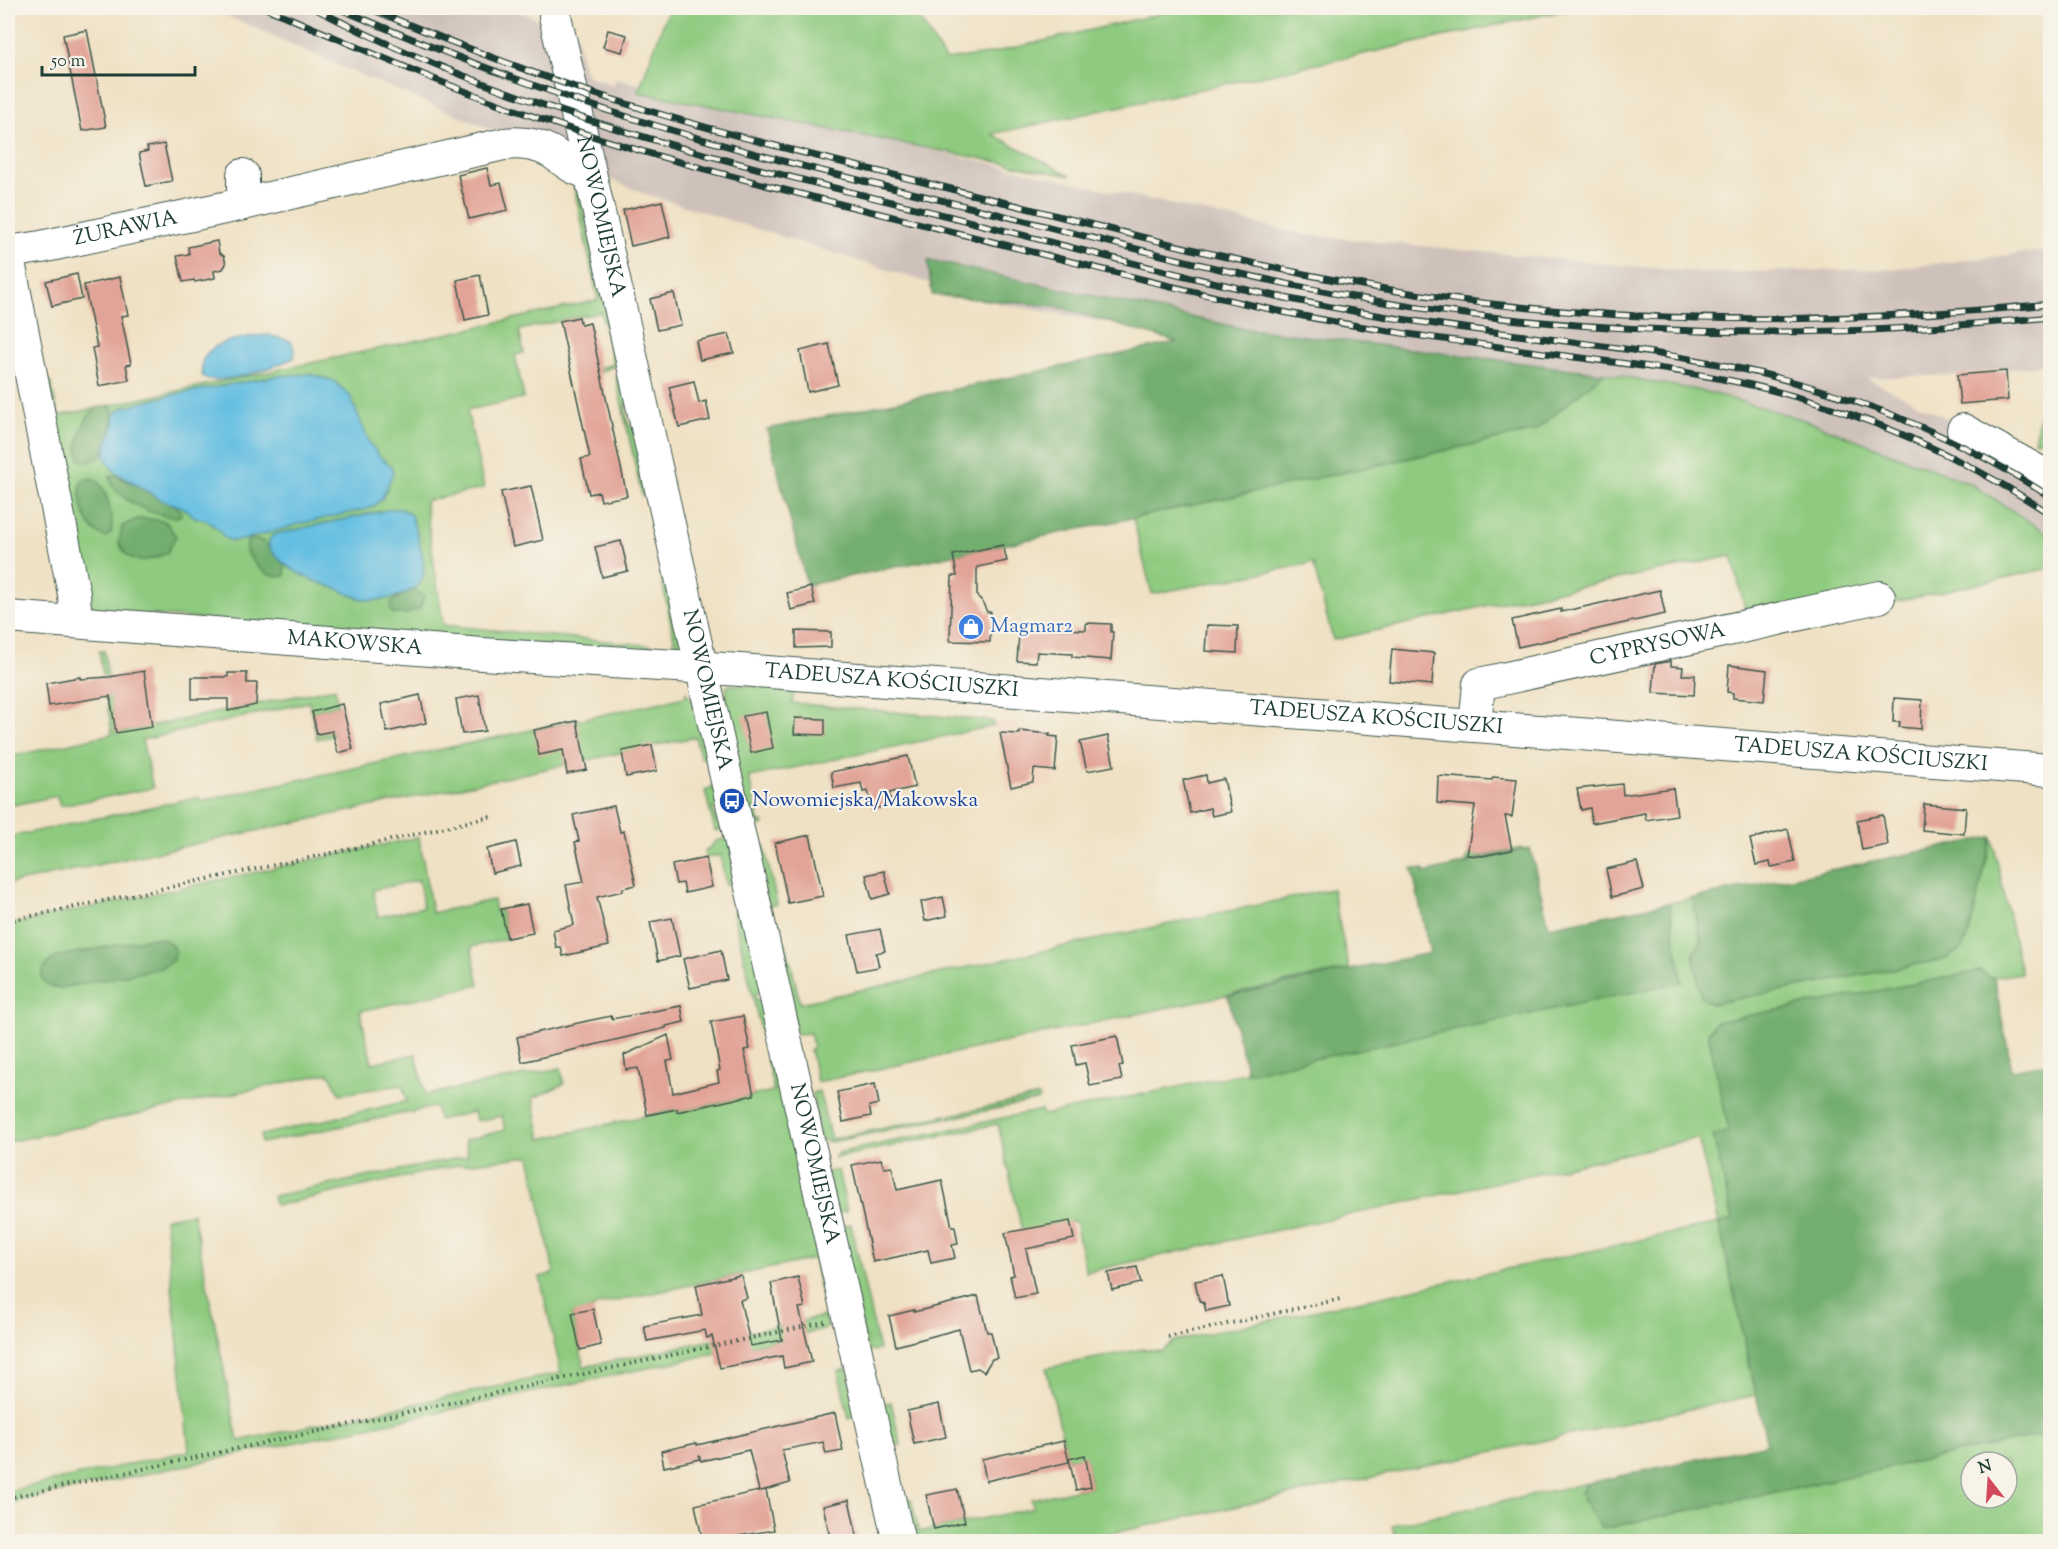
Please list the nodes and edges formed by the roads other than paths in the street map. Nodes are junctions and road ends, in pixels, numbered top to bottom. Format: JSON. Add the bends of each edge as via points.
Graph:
{"nodes":[{"id":1,"x":549,"y":10,"type":"edge"},
{"id":2,"x":590,"y":172,"type":"junction"},
{"id":3,"x":8,"y":252,"type":"edge"},
{"id":4,"x":8,"y":257,"type":"edge"},
{"id":5,"x":17,"y":353,"type":"edge"},
{"id":6,"x":1963,"y":430,"type":"dead end"},
{"id":7,"x":2050,"y":478,"type":"edge"},
{"id":8,"x":1879,"y":597,"type":"dead end"},
{"id":9,"x":8,"y":617,"type":"edge"},
{"id":10,"x":76,"y":622,"type":"junction"},
{"id":11,"x":703,"y":669,"type":"junction"},
{"id":12,"x":1475,"y":726,"type":"junction"},
{"id":13,"x":2050,"y":770,"type":"edge"},
{"id":14,"x":899,"y":1542,"type":"edge"}],
"edges":[{"from":1,"to":2,"type":"street","name":"NOWOMIEJSKA"},
{"from":2,"to":3,"type":"street","name":"ŻURAWIA","via":[[570,166],[545,149],[513,142],[243,190],[41,247]]},
{"from":2,"to":11,"type":"street","name":"NOWOMIEJSKA"},
{"from":4,"to":5,"type":"street"},
{"from":5,"to":10,"type":"street","via":[[75,599]]},
{"from":6,"to":7,"type":"street"},
{"from":8,"to":12,"type":"street","name":"CYPRYSOWA","via":[[1479,684]]},
{"from":9,"to":10,"type":"street","name":"MAKOWSKA"},
{"from":10,"to":11,"type":"street","name":"MAKOWSKA"},
{"from":11,"to":12,"type":"street","name":"TADEUSZA KOŚCIUSZKI"},
{"from":11,"to":14,"type":"street","name":"NOWOMIEJSKA"},
{"from":12,"to":13,"type":"street","name":"TADEUSZA KOŚCIUSZKI"}]}
